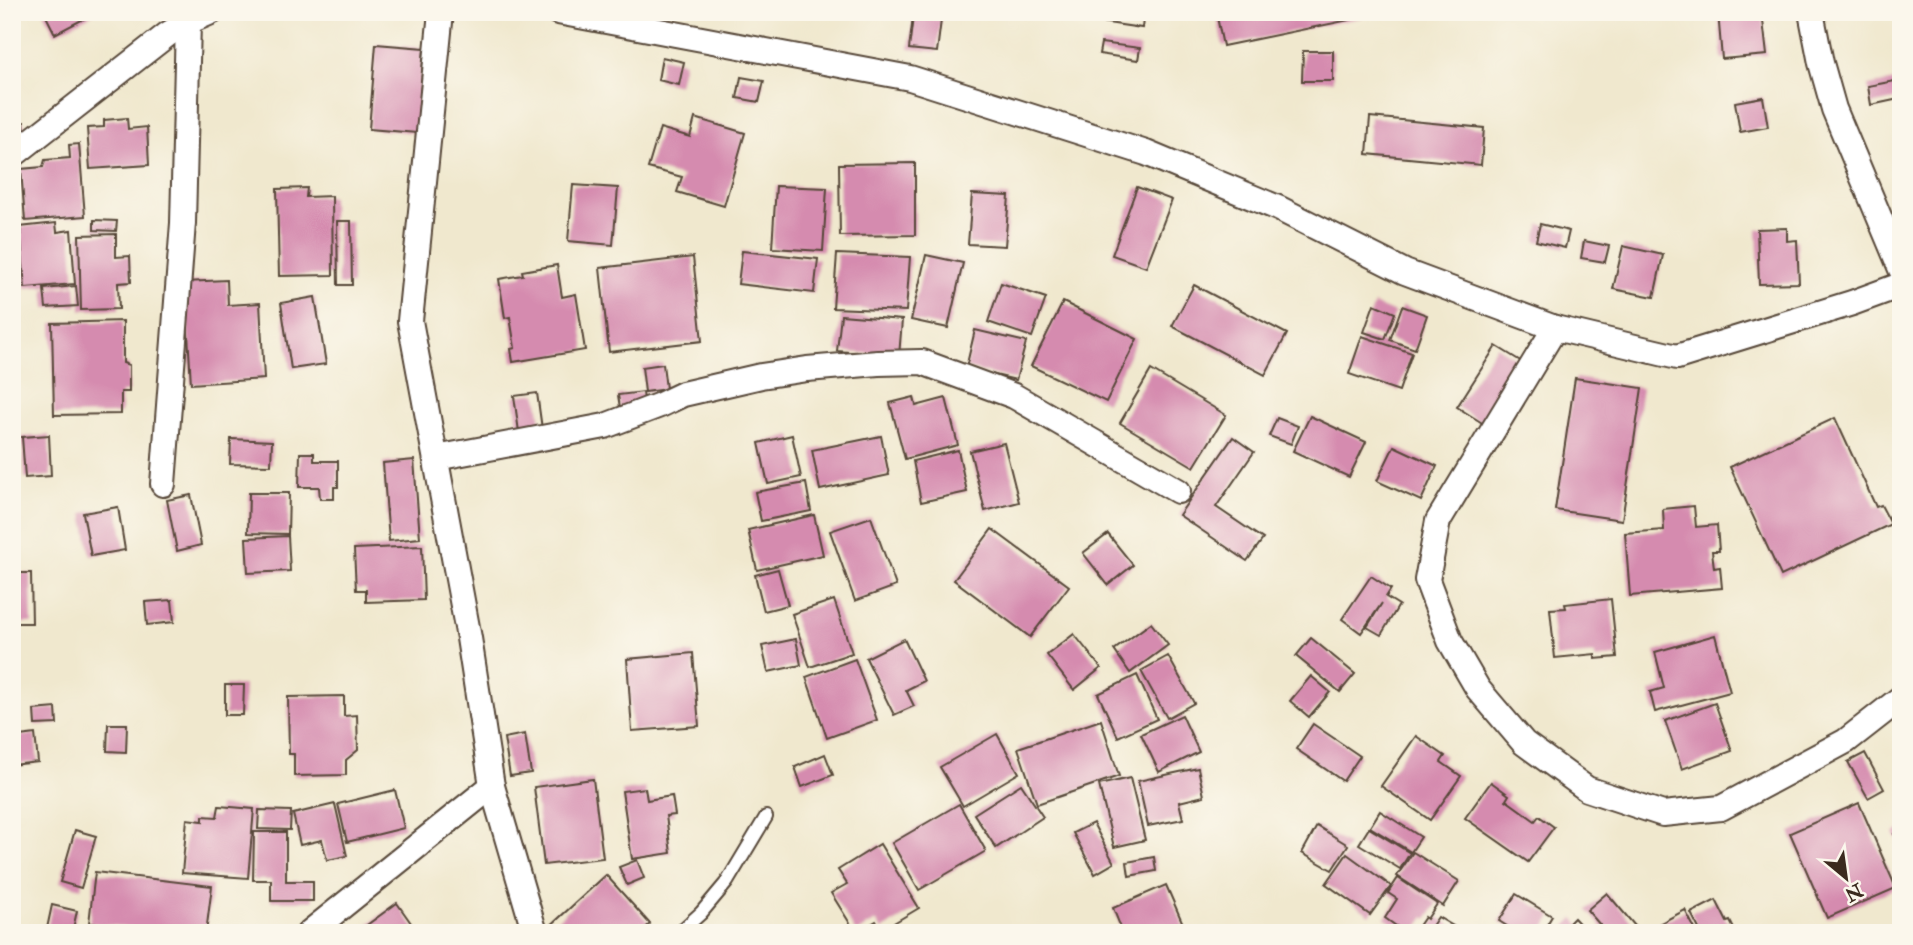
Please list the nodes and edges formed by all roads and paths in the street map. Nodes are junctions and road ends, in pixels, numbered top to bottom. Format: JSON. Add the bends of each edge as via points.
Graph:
{"nodes":[{"id":1,"x":211,"y":12,"type":"edge"},
{"id":2,"x":441,"y":12,"type":"edge"},
{"id":3,"x":558,"y":12,"type":"edge"},
{"id":4,"x":1811,"y":12,"type":"edge"},
{"id":5,"x":188,"y":22,"type":"junction"},
{"id":6,"x":12,"y":156,"type":"edge"},
{"id":7,"x":1901,"y":269,"type":"edge"},
{"id":8,"x":1901,"y":285,"type":"edge"},
{"id":9,"x":1555,"y":328,"type":"junction"},
{"id":10,"x":436,"y":458,"type":"junction"},
{"id":11,"x":163,"y":484,"type":"dead end"},
{"id":12,"x":1178,"y":491,"type":"dead end"},
{"id":13,"x":1901,"y":698,"type":"edge"},
{"id":14,"x":492,"y":786,"type":"junction"},
{"id":15,"x":766,"y":817,"type":"dead end"},
{"id":16,"x":309,"y":933,"type":"edge"},
{"id":17,"x":535,"y":933,"type":"edge"},
{"id":18,"x":679,"y":933,"type":"edge"}],
"edges":[{"from":1,"to":5,"type":"street"},
{"from":2,"to":10,"type":"street","via":[[410,321]]},
{"from":3,"to":9,"type":"street","via":[[910,78],[1146,153],[1278,208],[1405,272]]},
{"from":4,"to":7,"type":"street","via":[[1835,109]]},
{"from":5,"to":6,"type":"street"},
{"from":5,"to":11,"type":"street","via":[[183,223]]},
{"from":8,"to":9,"type":"street","via":[[1677,357]]},
{"from":9,"to":13,"type":"street","via":[[1438,521],[1427,580],[1450,641],[1472,680],[1524,743],[1587,789],[1663,814],[1721,808],[1846,741]]},
{"from":10,"to":12,"type":"street","via":[[606,426],[682,394],[761,376],[922,362],[1014,396]]},
{"from":10,"to":14,"type":"street"},
{"from":14,"to":16,"type":"street"},
{"from":14,"to":17,"type":"street"},
{"from":15,"to":18,"type":"lane","via":[[727,882]]}]}
